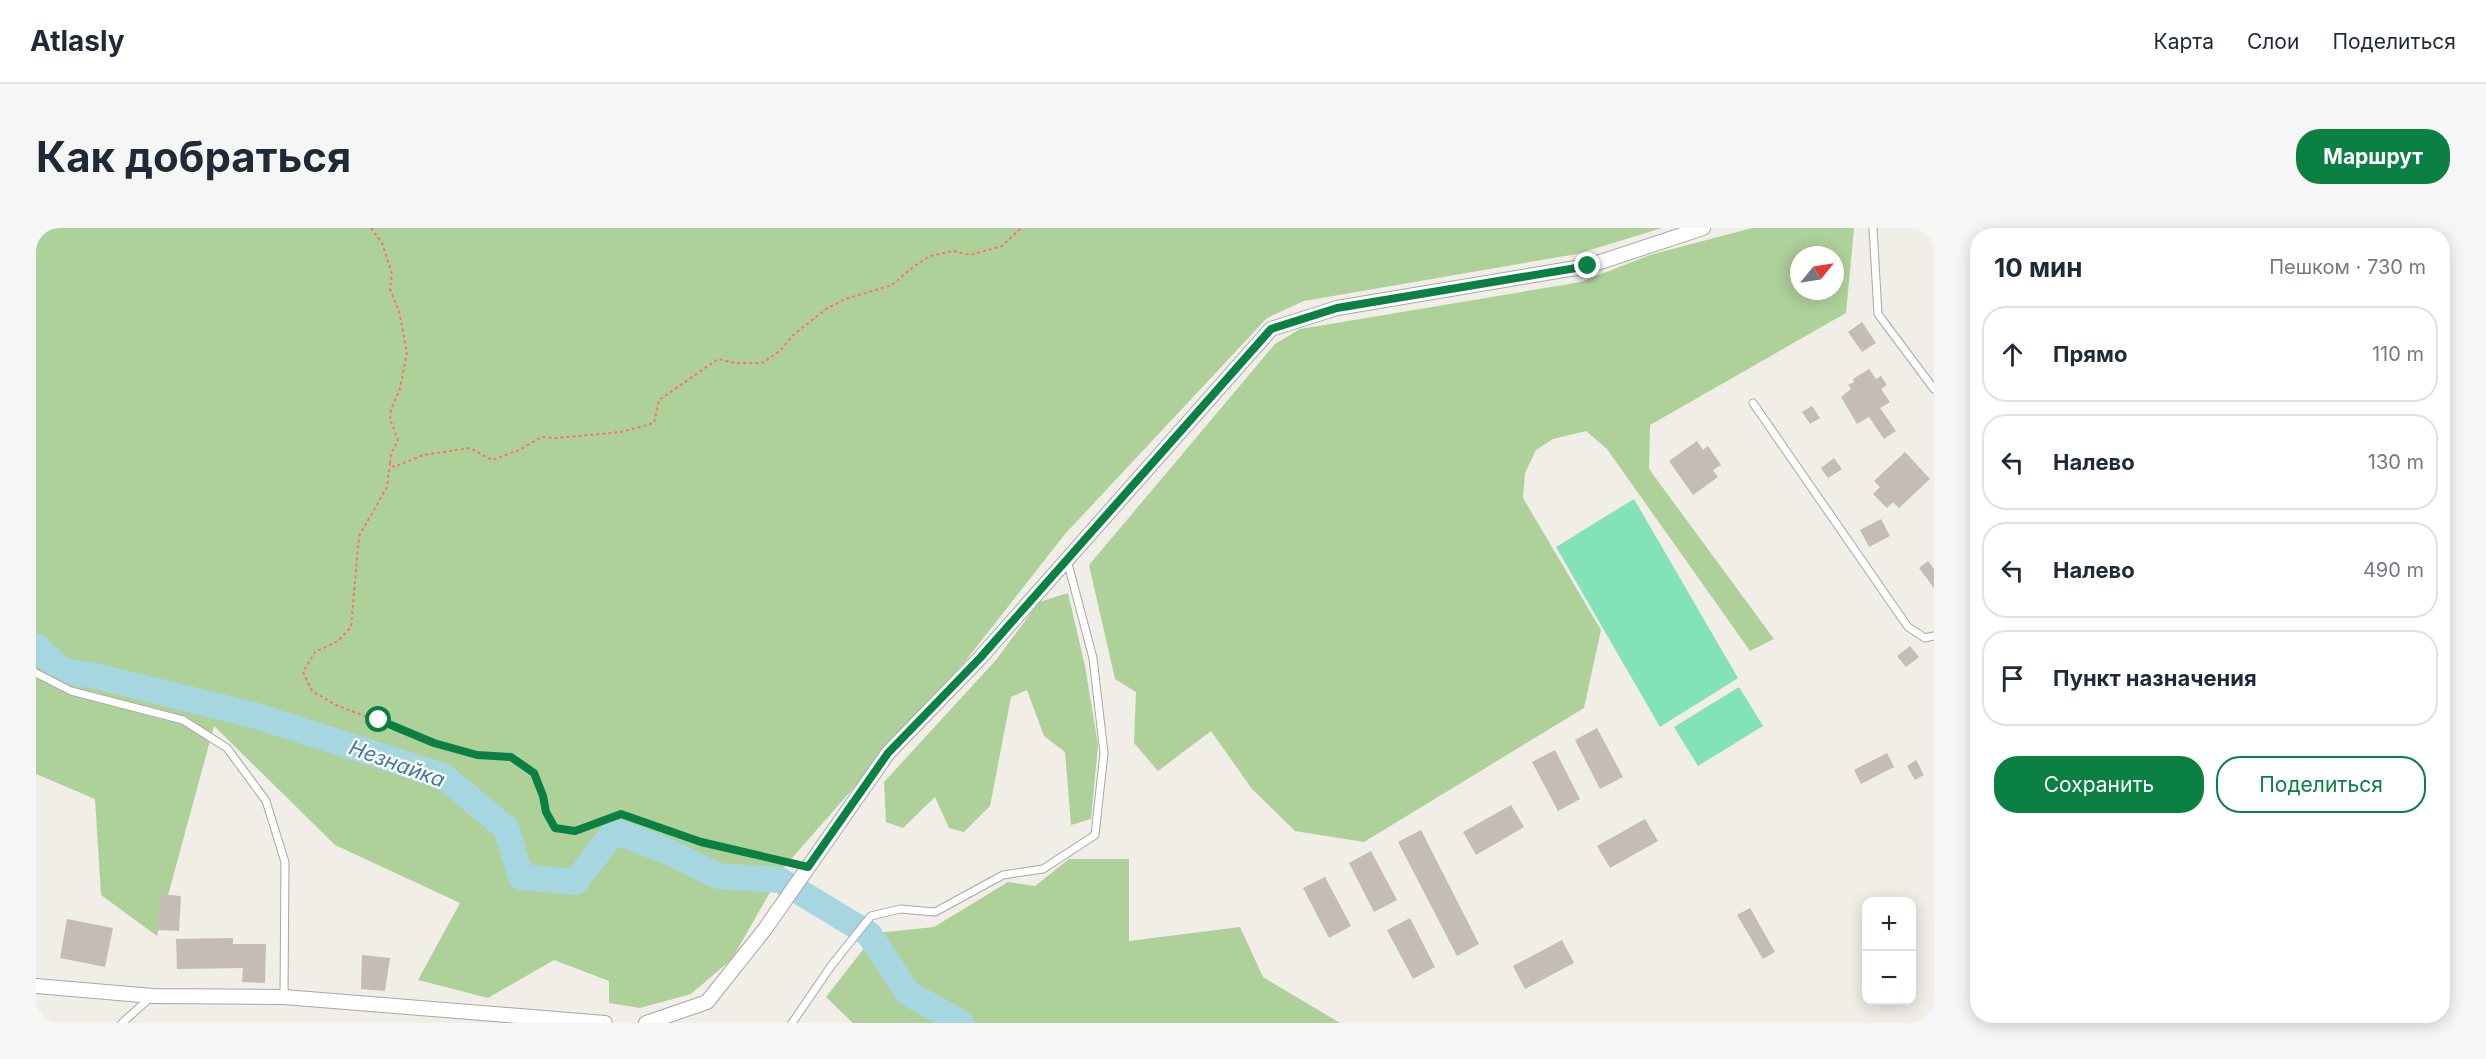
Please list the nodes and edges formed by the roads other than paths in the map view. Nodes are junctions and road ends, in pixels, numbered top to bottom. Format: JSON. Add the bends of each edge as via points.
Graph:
{"nodes":[{"id":1,"x":1703,"y":228,"type":"edge"},
{"id":2,"x":1873,"y":228,"type":"edge"},
{"id":3,"x":1934,"y":389,"type":"edge"},
{"id":4,"x":1753,"y":403,"type":"dead end"},
{"id":5,"x":1067,"y":558,"type":"junction"},
{"id":6,"x":1934,"y":636,"type":"edge"},
{"id":7,"x":36,"y":673,"type":"edge"},
{"id":8,"x":36,"y":986,"type":"edge"},
{"id":9,"x":153,"y":996,"type":"junction"},
{"id":10,"x":284,"y":996,"type":"junction"},
{"id":11,"x":500,"y":1018,"type":"edge"},
{"id":12,"x":122,"y":1023,"type":"edge"},
{"id":13,"x":605,"y":1023,"type":"edge"},
{"id":14,"x":646,"y":1023,"type":"edge"},
{"id":15,"x":792,"y":1023,"type":"edge"}],
"edges":[{"from":1,"to":5,"type":"street","via":[[1588,266],[1337,308],[1271,329]]},
{"from":2,"to":3,"type":"lane","via":[[1878,314]]},
{"from":4,"to":6,"type":"lane","via":[[1908,627],[1925,638]]},
{"from":5,"to":14,"type":"street","via":[[980,658],[888,753],[765,929],[707,1002]]},
{"from":5,"to":15,"type":"lane","via":[[1093,658],[1104,753],[1095,835],[1043,869],[1004,875],[935,912],[900,909],[871,916]]},
{"from":7,"to":10,"type":"lane","via":[[71,691],[183,720],[227,748],[266,801],[285,862]]},
{"from":8,"to":9,"type":"street"},
{"from":9,"to":10,"type":"street"},
{"from":9,"to":12,"type":"lane"},
{"from":10,"to":11,"type":"street"},
{"from":11,"to":13,"type":"street"}]}
